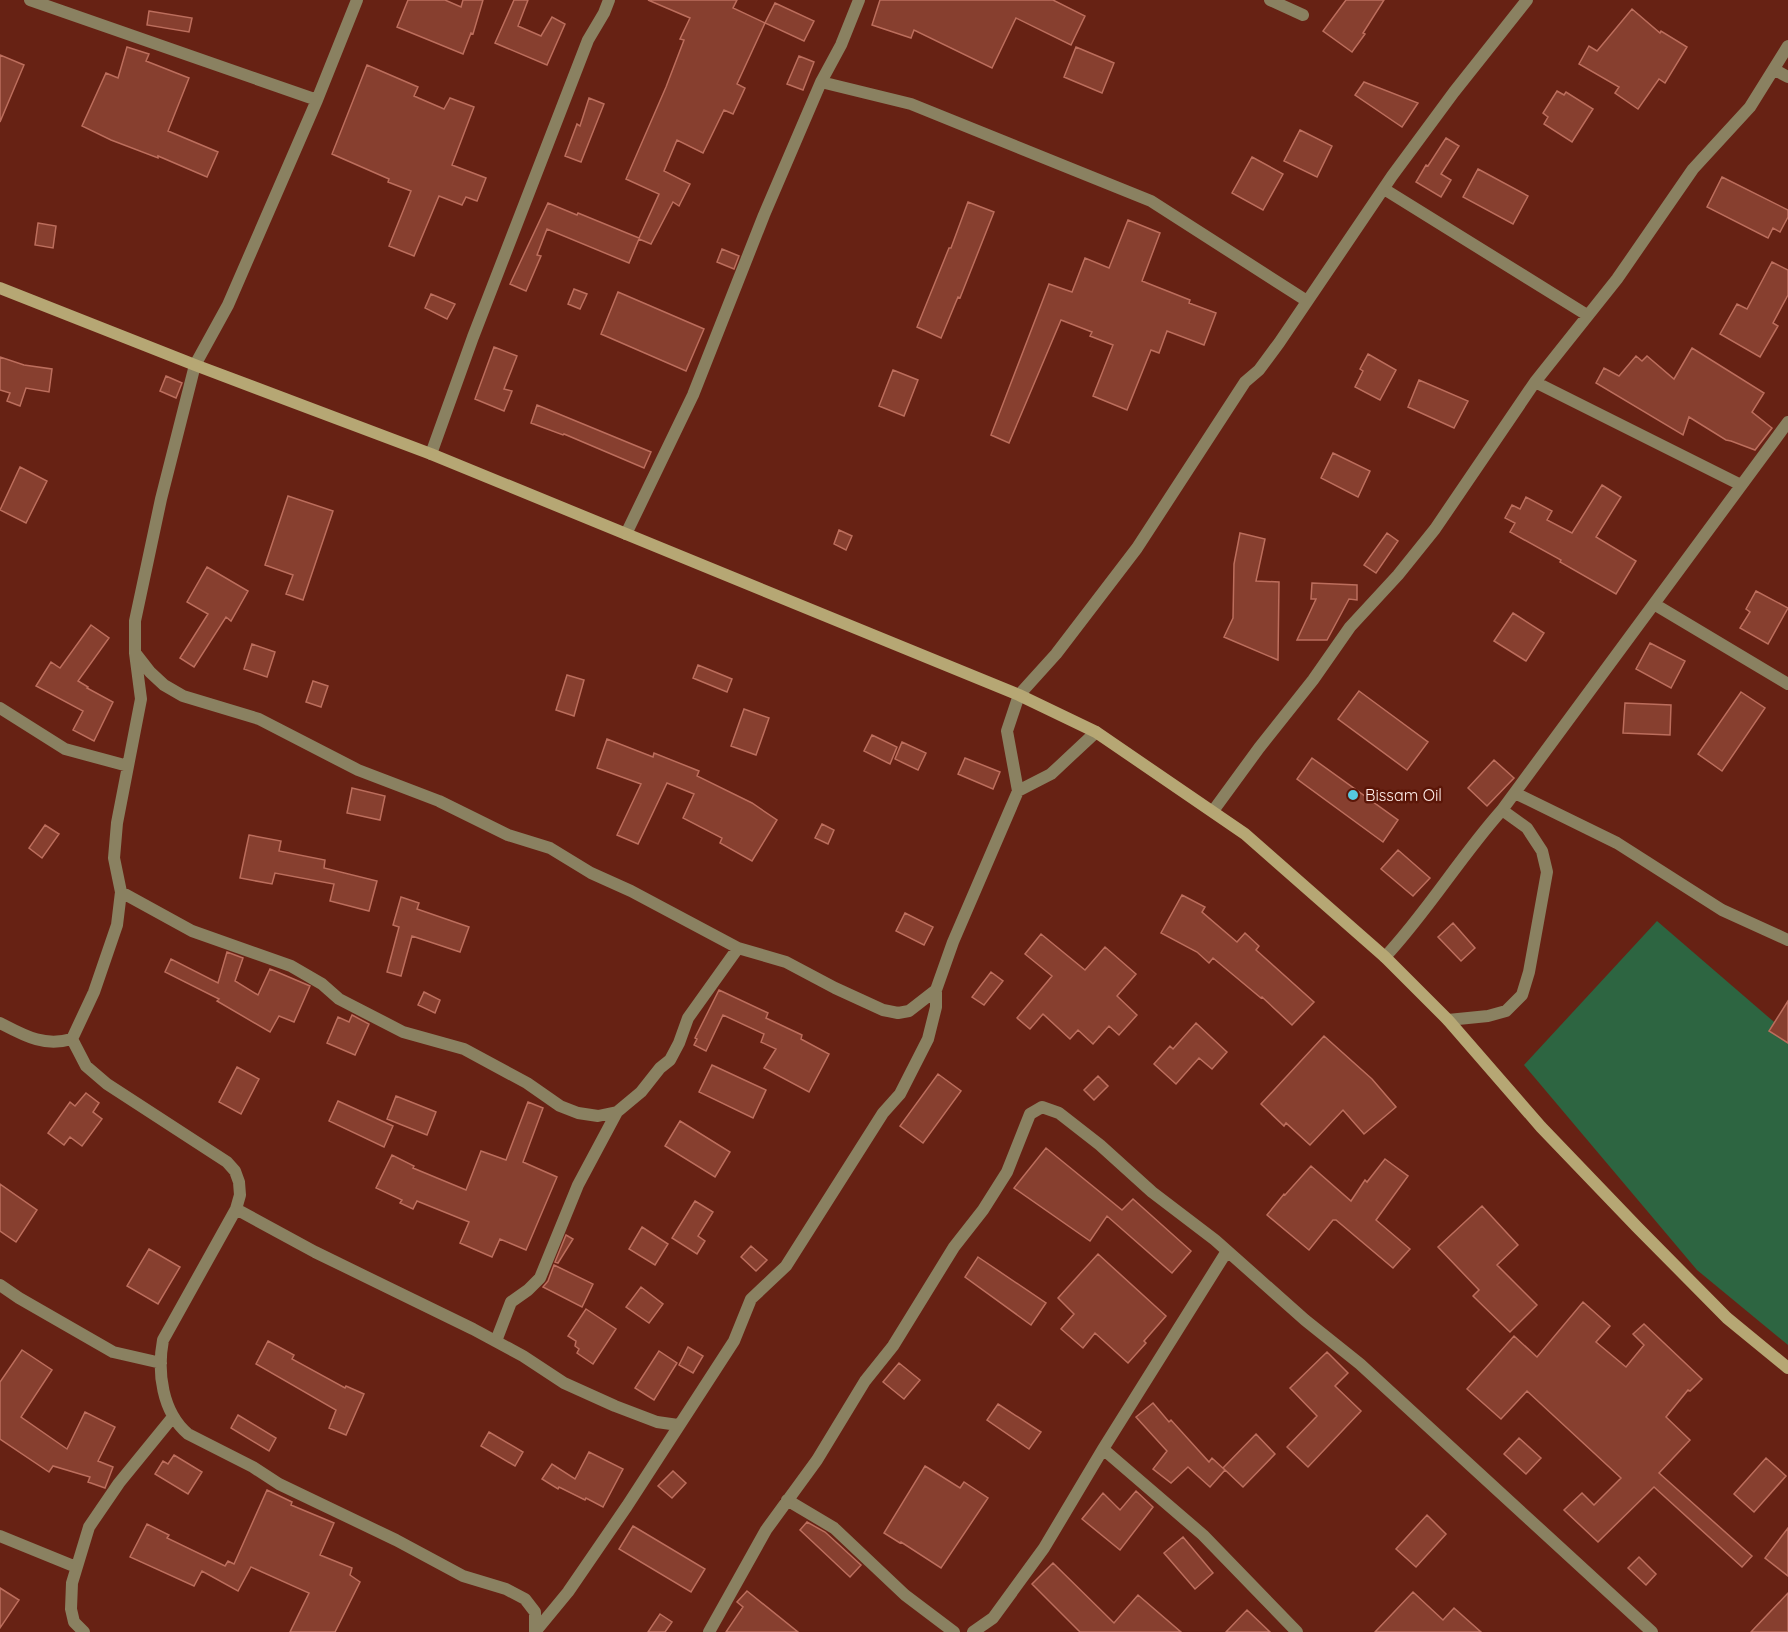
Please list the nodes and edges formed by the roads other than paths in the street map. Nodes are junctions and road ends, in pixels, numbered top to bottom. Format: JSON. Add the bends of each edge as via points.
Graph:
{"nodes":[{"id":1,"x":30,"y":0,"type":"edge"},
{"id":2,"x":357,"y":0,"type":"edge"},
{"id":3,"x":609,"y":0,"type":"edge"},
{"id":4,"x":859,"y":0,"type":"edge"},
{"id":5,"x":1270,"y":0,"type":"edge"},
{"id":6,"x":1527,"y":0,"type":"edge"},
{"id":7,"x":1303,"y":15,"type":"dead end"},
{"id":8,"x":1788,"y":46,"type":"edge"},
{"id":9,"x":1775,"y":70,"type":"junction"},
{"id":10,"x":1788,"y":77,"type":"edge"},
{"id":11,"x":821,"y":82,"type":"junction"},
{"id":12,"x":317,"y":100,"type":"junction"},
{"id":13,"x":1384,"y":189,"type":"junction"},
{"id":14,"x":0,"y":288,"type":"edge"},
{"id":15,"x":1307,"y":301,"type":"junction"},
{"id":16,"x":1587,"y":315,"type":"junction"},
{"id":17,"x":195,"y":365,"type":"junction"},
{"id":18,"x":1535,"y":382,"type":"junction"},
{"id":19,"x":1788,"y":422,"type":"edge"},
{"id":20,"x":431,"y":454,"type":"junction"},
{"id":21,"x":1741,"y":485,"type":"junction"},
{"id":22,"x":626,"y":534,"type":"junction"},
{"id":23,"x":1654,"y":604,"type":"junction"},
{"id":24,"x":135,"y":653,"type":"junction"},
{"id":25,"x":1788,"y":684,"type":"edge"},
{"id":26,"x":1019,"y":695,"type":"junction"},
{"id":27,"x":0,"y":708,"type":"edge"},
{"id":28,"x":1096,"y":732,"type":"junction"},
{"id":29,"x":128,"y":766,"type":"junction"},
{"id":30,"x":1018,"y":790,"type":"junction"},
{"id":31,"x":1515,"y":793,"type":"junction"},
{"id":32,"x":1502,"y":810,"type":"junction"},
{"id":33,"x":1213,"y":811,"type":"junction"},
{"id":34,"x":122,"y":892,"type":"junction"},
{"id":35,"x":1788,"y":940,"type":"edge"},
{"id":36,"x":738,"y":948,"type":"junction"},
{"id":37,"x":1385,"y":957,"type":"junction"},
{"id":38,"x":936,"y":990,"type":"junction"},
{"id":39,"x":1449,"y":1020,"type":"junction"},
{"id":40,"x":0,"y":1023,"type":"edge"},
{"id":41,"x":72,"y":1039,"type":"junction"},
{"id":42,"x":616,"y":1112,"type":"junction"},
{"id":43,"x":236,"y":1209,"type":"junction"},
{"id":44,"x":1227,"y":1251,"type":"junction"},
{"id":45,"x":0,"y":1285,"type":"edge"},
{"id":46,"x":496,"y":1341,"type":"junction"},
{"id":47,"x":161,"y":1364,"type":"junction"},
{"id":48,"x":1788,"y":1368,"type":"edge"},
{"id":49,"x":172,"y":1418,"type":"junction"},
{"id":50,"x":678,"y":1425,"type":"junction"},
{"id":51,"x":1103,"y":1449,"type":"junction"},
{"id":52,"x":787,"y":1500,"type":"junction"},
{"id":53,"x":0,"y":1536,"type":"edge"},
{"id":54,"x":76,"y":1567,"type":"junction"},
{"id":55,"x":84,"y":1632,"type":"edge"},
{"id":56,"x":535,"y":1632,"type":"edge"},
{"id":57,"x":709,"y":1632,"type":"edge"},
{"id":58,"x":954,"y":1632,"type":"edge"},
{"id":59,"x":973,"y":1632,"type":"edge"},
{"id":60,"x":1297,"y":1632,"type":"edge"},
{"id":61,"x":1652,"y":1632,"type":"edge"}],
"edges":[{"from":1,"to":12,"type":"street"},
{"from":2,"to":12,"type":"street"},
{"from":3,"to":20,"type":"street","via":[[588,40]]},
{"from":4,"to":11,"type":"street"},
{"from":5,"to":7,"type":"street"},
{"from":6,"to":13,"type":"street"},
{"from":8,"to":9,"type":"street"},
{"from":9,"to":10,"type":"street"},
{"from":9,"to":16,"type":"street","via":[[1750,107],[1693,169],[1617,279]]},
{"from":11,"to":15,"type":"street","via":[[911,104],[1150,201]]},
{"from":11,"to":22,"type":"street","via":[[693,395]]},
{"from":12,"to":17,"type":"street","via":[[228,305]]},
{"from":13,"to":15,"type":"street"},
{"from":13,"to":16,"type":"street"},
{"from":14,"to":17,"type":"main road"},
{"from":15,"to":26,"type":"street","via":[[1239,391],[1137,548],[1056,654]]},
{"from":16,"to":18,"type":"street"},
{"from":17,"to":20,"type":"main road"},
{"from":17,"to":24,"type":"street","via":[[144,576],[135,621]]},
{"from":18,"to":21,"type":"street"},
{"from":18,"to":33,"type":"street","via":[[1436,529],[1350,627]]},
{"from":19,"to":21,"type":"street"},
{"from":20,"to":22,"type":"main road"},
{"from":21,"to":23,"type":"street"},
{"from":22,"to":26,"type":"main road"},
{"from":23,"to":25,"type":"street"},
{"from":23,"to":31,"type":"street"},
{"from":24,"to":29,"type":"street","via":[[141,699]]},
{"from":24,"to":36,"type":"street","via":[[164,685],[183,696],[259,719],[358,770],[438,801],[508,835],[550,848]]},
{"from":26,"to":28,"type":"main road"},
{"from":26,"to":30,"type":"street","via":[[1007,731]]},
{"from":27,"to":29,"type":"street","via":[[65,749]]},
{"from":28,"to":30,"type":"street","via":[[1051,774]]},
{"from":28,"to":33,"type":"main road"},
{"from":29,"to":34,"type":"street","via":[[114,858]]},
{"from":30,"to":38,"type":"street"},
{"from":31,"to":32,"type":"street"},
{"from":31,"to":35,"type":"street","via":[[1617,843],[1722,910]]},
{"from":32,"to":37,"type":"street"},
{"from":32,"to":39,"type":"street","via":[[1527,828],[1542,851],[1547,872],[1529,972],[1522,994],[1506,1011]]},
{"from":33,"to":37,"type":"main road","via":[[1245,834]]},
{"from":34,"to":41,"type":"street","via":[[110,948]]},
{"from":34,"to":42,"type":"street","via":[[192,931],[291,966],[339,999],[403,1032],[464,1049],[560,1106],[598,1116]]},
{"from":36,"to":38,"type":"street","via":[[786,962],[883,1010],[909,1011]]},
{"from":36,"to":42,"type":"street","via":[[688,1018],[670,1060]]},
{"from":37,"to":39,"type":"main road"},
{"from":38,"to":50,"type":"street","via":[[928,1039],[900,1094],[873,1126],[786,1266],[751,1299],[734,1341]]},
{"from":39,"to":48,"type":"main road","via":[[1541,1127],[1637,1227],[1727,1318]]},
{"from":40,"to":41,"type":"street","via":[[45,1043]]},
{"from":41,"to":43,"type":"street","via":[[86,1066],[107,1084],[227,1162],[239,1182]]},
{"from":42,"to":46,"type":"street","via":[[578,1185],[540,1278],[511,1302]]},
{"from":43,"to":46,"type":"street"},
{"from":43,"to":47,"type":"street","via":[[163,1340]]},
{"from":44,"to":51,"type":"street"},
{"from":44,"to":52,"type":"street","via":[[1059,1113],[1042,1107],[1030,1114],[1007,1172],[983,1210],[954,1247],[893,1346],[865,1381],[817,1460]]},
{"from":44,"to":61,"type":"street","via":[[1360,1364]]},
{"from":45,"to":47,"type":"street","via":[[113,1352]]},
{"from":46,"to":50,"type":"street","via":[[574,1388],[657,1422]]},
{"from":47,"to":49,"type":"street"},
{"from":49,"to":54,"type":"street","via":[[89,1527]]},
{"from":49,"to":56,"type":"street","via":[[188,1434],[279,1484],[463,1576],[525,1599],[535,1612]]},
{"from":50,"to":56,"type":"street","via":[[568,1592]]},
{"from":51,"to":59,"type":"street","via":[[1044,1548],[993,1618]]},
{"from":51,"to":60,"type":"street","via":[[1203,1535]]},
{"from":52,"to":57,"type":"street","via":[[745,1565]]},
{"from":52,"to":58,"type":"street","via":[[834,1528],[905,1595]]},
{"from":53,"to":54,"type":"street"},
{"from":54,"to":55,"type":"street","via":[[71,1609],[74,1622]]}]}
